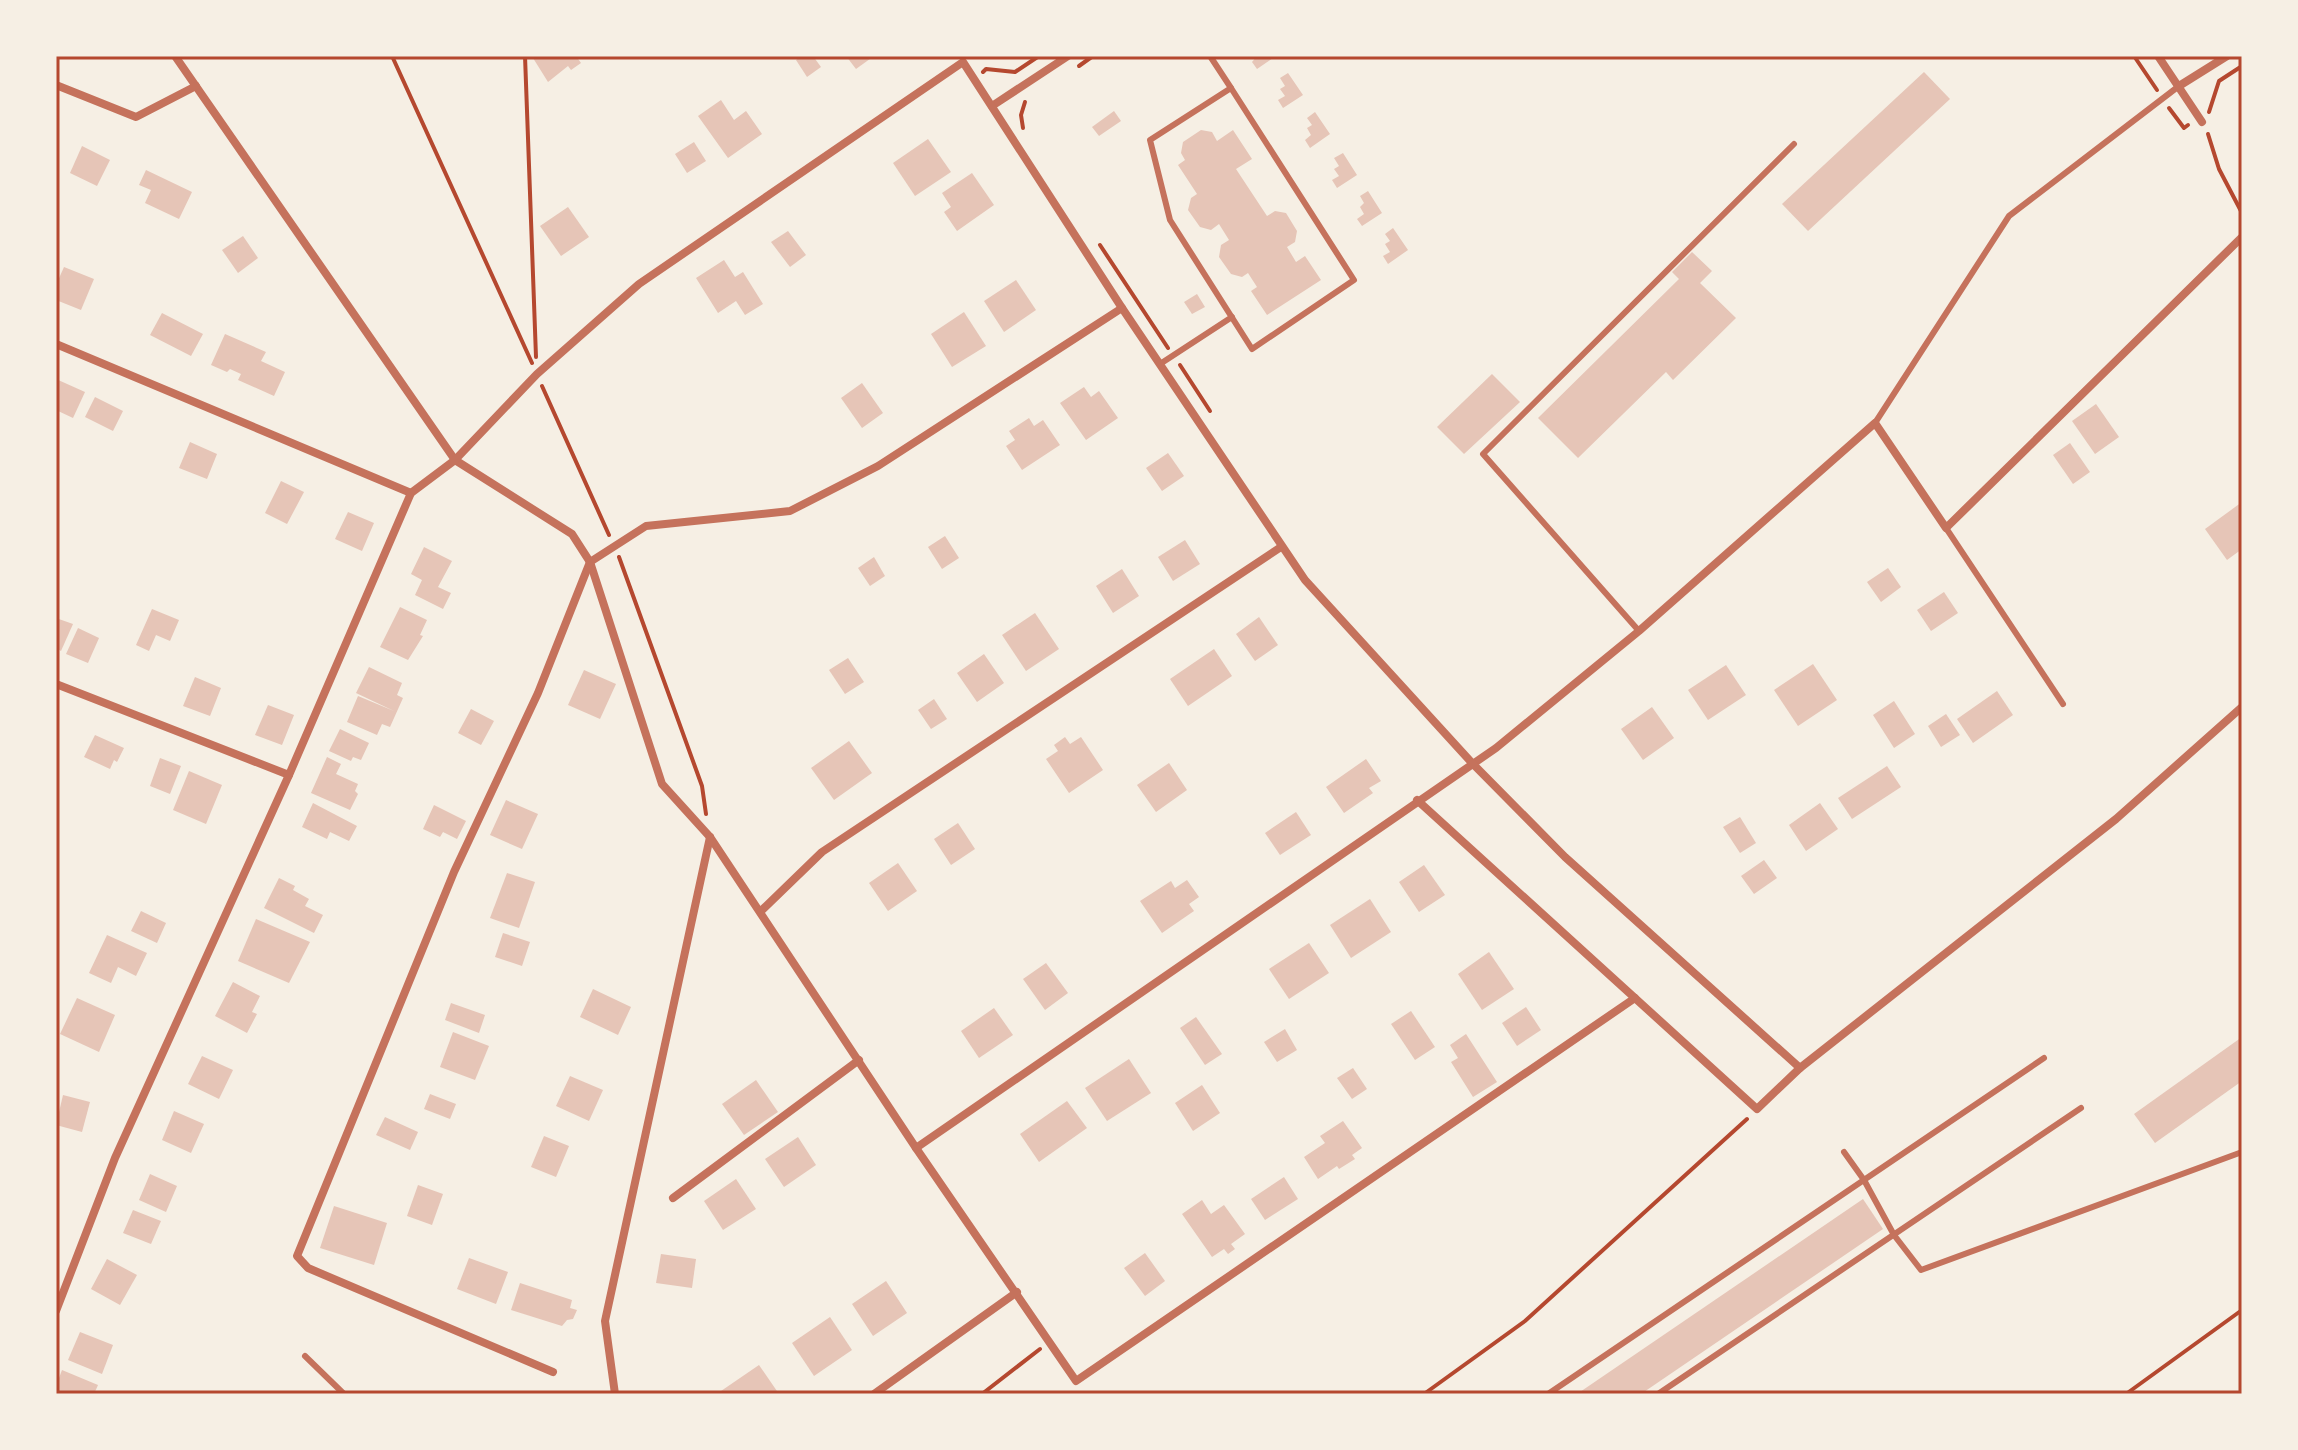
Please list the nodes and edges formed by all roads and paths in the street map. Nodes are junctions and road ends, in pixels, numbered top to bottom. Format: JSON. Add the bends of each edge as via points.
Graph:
{"nodes":[{"id":1,"x":175,"y":56,"type":"edge"},
{"id":2,"x":392,"y":56,"type":"edge"},
{"id":3,"x":525,"y":56,"type":"edge"},
{"id":4,"x":1068,"y":56,"type":"edge"},
{"id":5,"x":1093,"y":56,"type":"edge"},
{"id":6,"x":1210,"y":56,"type":"edge"},
{"id":7,"x":2158,"y":56,"type":"edge"},
{"id":8,"x":2227,"y":56,"type":"edge"},
{"id":9,"x":1069,"y":72,"type":"dead end"},
{"id":10,"x":56,"y":85,"type":"edge"},
{"id":11,"x":196,"y":86,"type":"junction"},
{"id":12,"x":2179,"y":86,"type":"junction"},
{"id":13,"x":1231,"y":88,"type":"junction"},
{"id":14,"x":1033,"y":97,"type":"dead end"},
{"id":15,"x":992,"y":106,"type":"junction"},
{"id":16,"x":2202,"y":122,"type":"joint"},
{"id":17,"x":1023,"y":129,"type":"dead end"},
{"id":18,"x":1794,"y":144,"type":"dead end"},
{"id":19,"x":2242,"y":213,"type":"edge"},
{"id":20,"x":1094,"y":236,"type":"dead end"},
{"id":21,"x":2242,"y":237,"type":"edge"},
{"id":22,"x":1122,"y":308,"type":"junction"},
{"id":23,"x":1232,"y":317,"type":"junction"},
{"id":24,"x":56,"y":344,"type":"edge"},
{"id":25,"x":1173,"y":356,"type":"junction"},
{"id":26,"x":1160,"y":364,"type":"junction"},
{"id":27,"x":537,"y":374,"type":"junction"},
{"id":28,"x":1218,"y":422,"type":"dead end"},
{"id":29,"x":1875,"y":423,"type":"junction"},
{"id":30,"x":455,"y":460,"type":"junction"},
{"id":31,"x":411,"y":493,"type":"junction"},
{"id":32,"x":1946,"y":528,"type":"junction"},
{"id":33,"x":614,"y":545,"type":"junction"},
{"id":34,"x":1281,"y":547,"type":"junction"},
{"id":35,"x":590,"y":562,"type":"junction"},
{"id":36,"x":1639,"y":631,"type":"junction"},
{"id":37,"x":56,"y":684,"type":"edge"},
{"id":38,"x":2063,"y":704,"type":"dead end"},
{"id":39,"x":2242,"y":707,"type":"edge"},
{"id":40,"x":1472,"y":763,"type":"junction"},
{"id":41,"x":289,"y":775,"type":"junction"},
{"id":42,"x":1417,"y":800,"type":"junction"},
{"id":43,"x":710,"y":837,"type":"junction"},
{"id":44,"x":761,"y":911,"type":"junction"},
{"id":45,"x":1635,"y":998,"type":"junction"},
{"id":46,"x":2044,"y":1058,"type":"dead end"},
{"id":47,"x":859,"y":1060,"type":"junction"},
{"id":48,"x":1800,"y":1068,"type":"junction"},
{"id":49,"x":2081,"y":1108,"type":"dead end"},
{"id":50,"x":1757,"y":1109,"type":"junction"},
{"id":51,"x":916,"y":1148,"type":"junction"},
{"id":52,"x":1844,"y":1152,"type":"dead end"},
{"id":53,"x":2242,"y":1152,"type":"edge"},
{"id":54,"x":1864,"y":1180,"type":"junction"},
{"id":55,"x":673,"y":1198,"type":"dead end"},
{"id":56,"x":1894,"y":1235,"type":"junction"},
{"id":57,"x":1017,"y":1292,"type":"junction"},
{"id":58,"x":2242,"y":1310,"type":"edge"},
{"id":59,"x":56,"y":1311,"type":"edge"},
{"id":60,"x":1050,"y":1341,"type":"junction"},
{"id":61,"x":305,"y":1356,"type":"dead end"},
{"id":62,"x":553,"y":1372,"type":"dead end"},
{"id":63,"x":344,"y":1394,"type":"edge"},
{"id":64,"x":615,"y":1394,"type":"edge"},
{"id":65,"x":874,"y":1394,"type":"edge"},
{"id":66,"x":982,"y":1394,"type":"edge"},
{"id":67,"x":1424,"y":1394,"type":"edge"},
{"id":68,"x":1548,"y":1394,"type":"edge"},
{"id":69,"x":1658,"y":1394,"type":"edge"},
{"id":70,"x":2126,"y":1394,"type":"edge"}],
"edges":[{"from":1,"to":11,"type":"street"},
{"from":2,"to":27,"type":"path"},
{"from":3,"to":27,"type":"path"},
{"from":4,"to":15,"type":"street"},
{"from":5,"to":9,"type":"path"},
{"from":6,"to":13,"type":"lane"},
{"from":7,"to":12,"type":"street"},
{"from":8,"to":12,"type":"street"},
{"from":10,"to":11,"type":"street","via":[[136,117]]},
{"from":11,"to":30,"type":"street"},
{"from":12,"to":16,"type":"street"},
{"from":12,"to":29,"type":"lane","via":[[2009,216]]},
{"from":13,"to":23,"type":"lane","via":[[1150,140],[1170,220]]},
{"from":13,"to":23,"type":"lane","via":[[1354,280],[1252,349]]},
{"from":14,"to":17,"type":"path","via":[[1022,104]]},
{"from":15,"to":22,"type":"street"},
{"from":15,"to":27,"type":"street","via":[[963,62],[639,284]]},
{"from":16,"to":19,"type":"path"},
{"from":18,"to":36,"type":"lane","via":[[1483,454]]},
{"from":20,"to":25,"type":"path"},
{"from":21,"to":32,"type":"street"},
{"from":22,"to":26,"type":"street"},
{"from":22,"to":33,"type":"street","via":[[878,466],[790,511],[646,526]]},
{"from":23,"to":25,"type":"lane"},
{"from":24,"to":31,"type":"street"},
{"from":25,"to":26,"type":"lane"},
{"from":25,"to":28,"type":"path"},
{"from":26,"to":34,"type":"street"},
{"from":27,"to":30,"type":"street"},
{"from":27,"to":33,"type":"path"},
{"from":29,"to":32,"type":"street"},
{"from":29,"to":36,"type":"street"},
{"from":30,"to":31,"type":"street"},
{"from":30,"to":35,"type":"street","via":[[572,534]]},
{"from":31,"to":41,"type":"street"},
{"from":32,"to":38,"type":"lane"},
{"from":33,"to":35,"type":"street"},
{"from":33,"to":43,"type":"path","via":[[702,786]]},
{"from":34,"to":40,"type":"street"},
{"from":34,"to":44,"type":"street","via":[[822,852]]},
{"from":35,"to":43,"type":"street","via":[[662,784]]},
{"from":35,"to":62,"type":"street","via":[[538,693],[454,872],[297,1256],[308,1268]]},
{"from":36,"to":40,"type":"street"},
{"from":37,"to":41,"type":"street"},
{"from":39,"to":48,"type":"street","via":[[2116,819]]},
{"from":40,"to":42,"type":"street"},
{"from":40,"to":48,"type":"street","via":[[1565,857]]},
{"from":41,"to":59,"type":"street","via":[[115,1158]]},
{"from":42,"to":45,"type":"street"},
{"from":42,"to":51,"type":"street"},
{"from":43,"to":44,"type":"street"},
{"from":43,"to":64,"type":"street","via":[[605,1321]]},
{"from":44,"to":47,"type":"street"},
{"from":45,"to":50,"type":"street"},
{"from":45,"to":60,"type":"street","via":[[1076,1381]]},
{"from":46,"to":54,"type":"lane"},
{"from":47,"to":51,"type":"street"},
{"from":47,"to":55,"type":"street"},
{"from":48,"to":50,"type":"street"},
{"from":49,"to":56,"type":"lane"},
{"from":50,"to":67,"type":"path","via":[[1525,1321]]},
{"from":51,"to":57,"type":"street"},
{"from":52,"to":54,"type":"lane"},
{"from":53,"to":56,"type":"lane","via":[[1921,1270]]},
{"from":54,"to":56,"type":"lane"},
{"from":54,"to":68,"type":"lane"},
{"from":56,"to":69,"type":"lane"},
{"from":57,"to":60,"type":"street"},
{"from":57,"to":65,"type":"street"},
{"from":58,"to":70,"type":"path"},
{"from":60,"to":66,"type":"path"},
{"from":61,"to":63,"type":"lane"}]}
